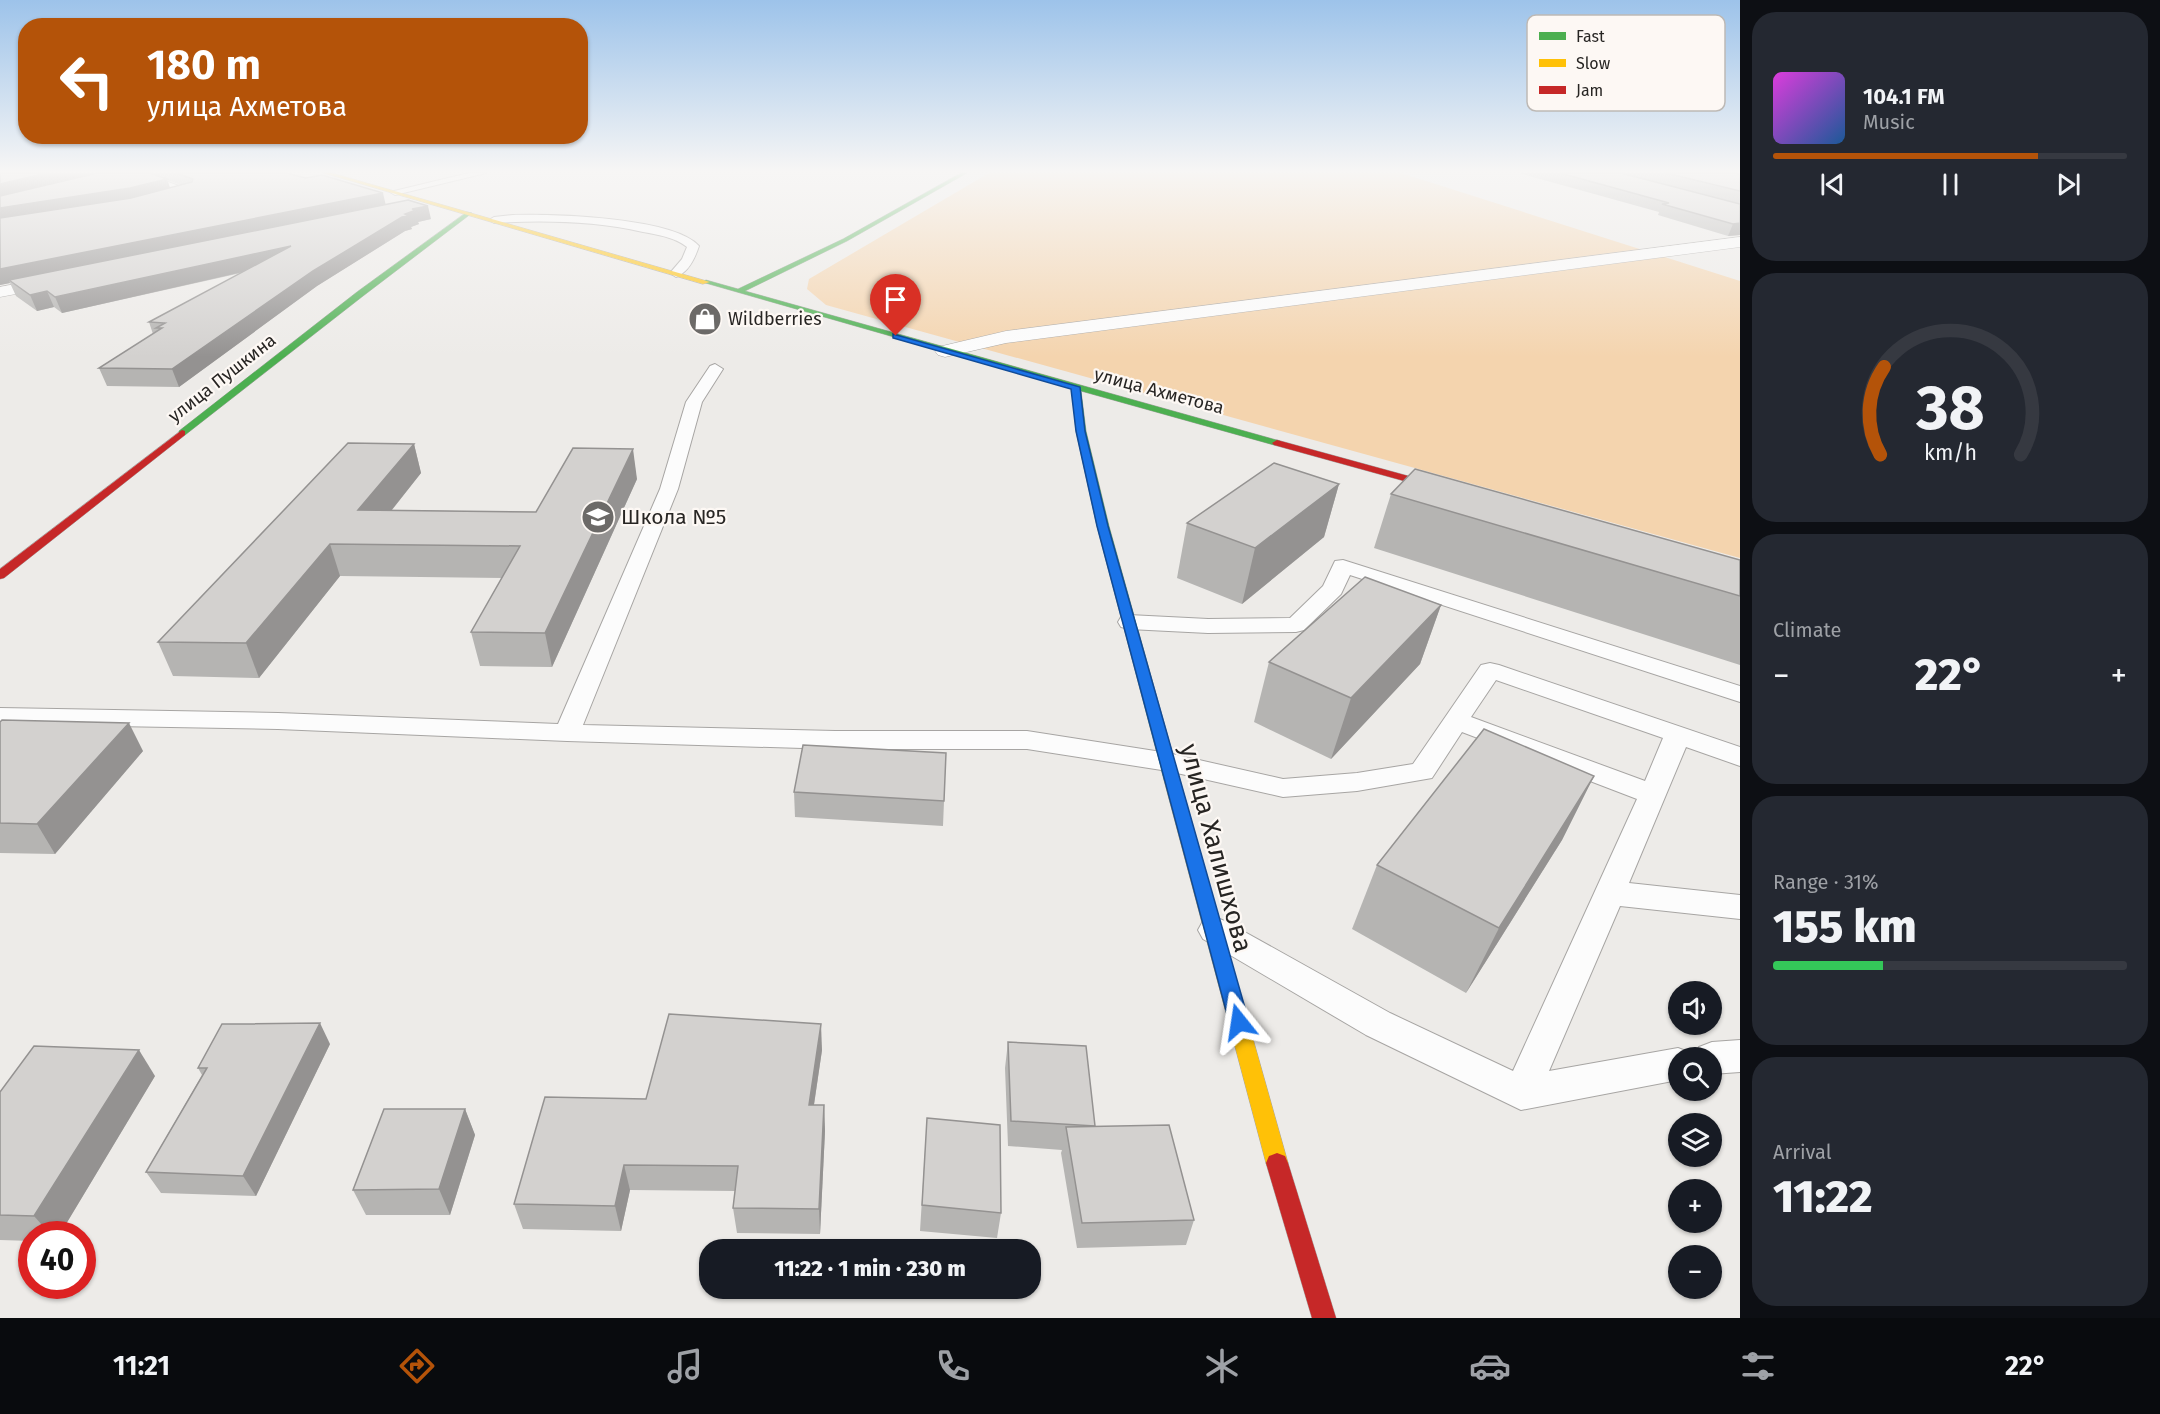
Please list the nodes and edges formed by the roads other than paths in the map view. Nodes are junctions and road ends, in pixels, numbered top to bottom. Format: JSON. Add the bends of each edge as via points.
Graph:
{"nodes":[{"id":1,"x":440,"y":235,"type":"edge"},
{"id":2,"x":544,"y":235,"type":"edge"},
{"id":3,"x":671,"y":235,"type":"edge"},
{"id":4,"x":858,"y":235,"type":"edge"},
{"id":5,"x":1740,"y":242,"type":"edge"},
{"id":6,"x":676,"y":273,"type":"junction"},
{"id":7,"x":68,"y":278,"type":"edge"},
{"id":8,"x":740,"y":291,"type":"junction"},
{"id":9,"x":0,"y":292,"type":"edge"},
{"id":10,"x":945,"y":351,"type":"junction"},
{"id":11,"x":716,"y":369,"type":"dead end"},
{"id":12,"x":1076,"y":387,"type":"junction"},
{"id":13,"x":1467,"y":495,"type":"edge"},
{"id":14,"x":0,"y":575,"type":"edge"},
{"id":15,"x":1129,"y":622,"type":"junction"},
{"id":16,"x":1740,"y":694,"type":"edge"},
{"id":17,"x":0,"y":716,"type":"edge"},
{"id":18,"x":1456,"y":721,"type":"junction"},
{"id":19,"x":567,"y":733,"type":"junction"},
{"id":20,"x":1678,"y":734,"type":"junction"},
{"id":21,"x":1740,"y":757,"type":"edge"},
{"id":22,"x":1168,"y":762,"type":"junction"},
{"id":23,"x":1653,"y":795,"type":"junction"},
{"id":24,"x":1610,"y":893,"type":"junction"},
{"id":25,"x":1740,"y":907,"type":"edge"},
{"id":26,"x":1214,"y":930,"type":"junction"},
{"id":27,"x":1740,"y":1056,"type":"edge"},
{"id":28,"x":1722,"y":1057,"type":"edge"},
{"id":29,"x":1668,"y":1066,"type":"edge"},
{"id":30,"x":1521,"y":1093,"type":"junction"},
{"id":31,"x":1324,"y":1318,"type":"edge"}],
"edges":[{"from":1,"to":14,"type":"main road","name":"улица Пушкина"},
{"from":2,"to":6,"type":"main road","name":"улица Ахметова"},
{"from":3,"to":6,"type":"lane","via":[[693,246],[688,260]]},
{"from":4,"to":8,"type":"main road","via":[[787,272]]},
{"from":5,"to":10,"type":"street","via":[[1006,337]]},
{"from":6,"to":8,"type":"main road","name":"улица Ахметова"},
{"from":7,"to":9,"type":"street"},
{"from":8,"to":10,"type":"main road","name":"улица Ахметова"},
{"from":10,"to":12,"type":"main road","name":"улица Ахметова"},
{"from":11,"to":19,"type":"lane","via":[[694,402],[669,489]]},
{"from":12,"to":13,"type":"main road","name":"улица Ахметова"},
{"from":12,"to":15,"type":"main road","name":"улица Халишхова","via":[[1081,431]]},
{"from":15,"to":16,"type":"lane","via":[[1208,626],[1296,624],[1333,590],[1344,566]]},
{"from":15,"to":22,"type":"main road","name":"улица Халишхова"},
{"from":17,"to":19,"type":"lane","via":[[278,721]]},
{"from":18,"to":20,"type":"lane","via":[[1490,669]]},
{"from":18,"to":22,"type":"lane","via":[[1422,772],[1357,782],[1283,788]]},
{"from":18,"to":23,"type":"lane"},
{"from":19,"to":22,"type":"lane","via":[[1027,740]]},
{"from":20,"to":21,"type":"lane"},
{"from":20,"to":23,"type":"lane"},
{"from":22,"to":26,"type":"main road","name":"улица Халишхова"},
{"from":23,"to":24,"type":"lane"},
{"from":24,"to":25,"type":"lane"},
{"from":24,"to":30,"type":"lane"},
{"from":26,"to":30,"type":"lane","via":[[1378,1024]]},
{"from":26,"to":31,"type":"main road","name":"улица Халишхова","via":[[1282,1182]]},
{"from":27,"to":28,"type":"lane"},
{"from":29,"to":30,"type":"lane"}]}
